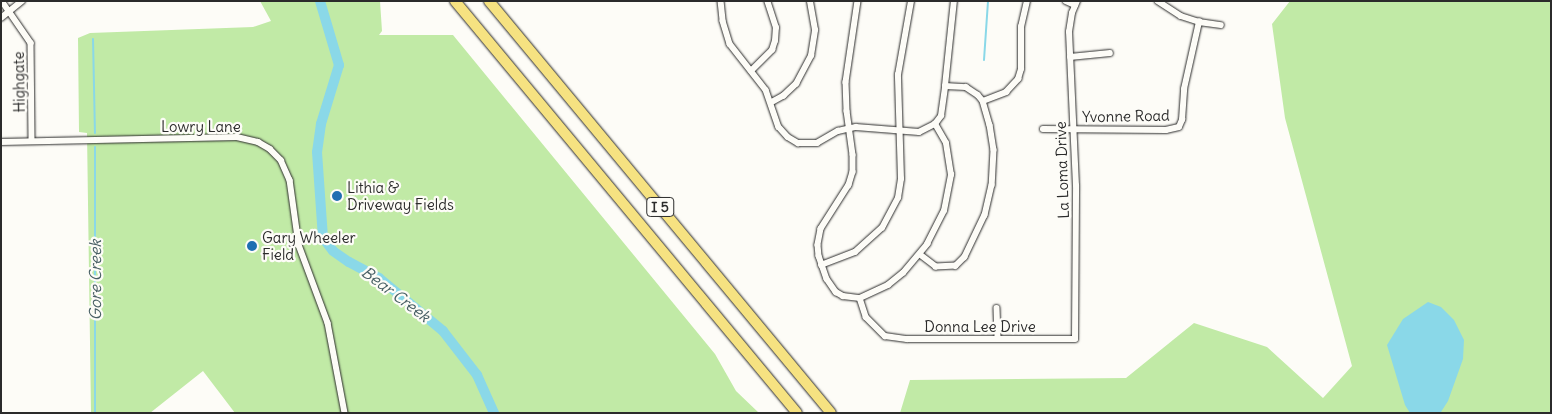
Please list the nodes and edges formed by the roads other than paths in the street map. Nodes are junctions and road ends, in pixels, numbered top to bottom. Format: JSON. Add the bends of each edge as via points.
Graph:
{"nodes":[{"id":1,"x":2,"y":1,"type":"edge"},
{"id":2,"x":22,"y":1,"type":"edge"},
{"id":3,"x":455,"y":1,"type":"edge"},
{"id":4,"x":489,"y":1,"type":"edge"},
{"id":5,"x":721,"y":1,"type":"edge"},
{"id":6,"x":767,"y":1,"type":"edge"},
{"id":7,"x":810,"y":1,"type":"edge"},
{"id":8,"x":858,"y":1,"type":"edge"},
{"id":9,"x":911,"y":1,"type":"edge"},
{"id":10,"x":954,"y":1,"type":"edge"},
{"id":11,"x":1027,"y":1,"type":"edge"},
{"id":12,"x":1066,"y":1,"type":"edge"},
{"id":13,"x":1158,"y":1,"type":"edge"},
{"id":14,"x":1076,"y":3,"type":"edge"},
{"id":15,"x":10,"y":11,"type":"junction"},
{"id":16,"x":1,"y":18,"type":"edge"},
{"id":17,"x":1199,"y":22,"type":"junction"},
{"id":18,"x":1221,"y":25,"type":"dead end"},
{"id":19,"x":1110,"y":53,"type":"dead end"},
{"id":20,"x":1070,"y":57,"type":"junction"},
{"id":21,"x":751,"y":71,"type":"junction"},
{"id":22,"x":946,"y":86,"type":"junction"},
{"id":23,"x":772,"y":102,"type":"junction"},
{"id":24,"x":983,"y":102,"type":"junction"},
{"id":25,"x":935,"y":124,"type":"junction"},
{"id":26,"x":849,"y":128,"type":"junction"},
{"id":27,"x":1043,"y":129,"type":"dead end"},
{"id":28,"x":1073,"y":130,"type":"junction"},
{"id":29,"x":899,"y":131,"type":"junction"},
{"id":30,"x":32,"y":141,"type":"junction"},
{"id":31,"x":1,"y":142,"type":"edge"},
{"id":32,"x":920,"y":255,"type":"junction"},
{"id":33,"x":821,"y":265,"type":"junction"},
{"id":34,"x":860,"y":298,"type":"junction"},
{"id":35,"x":997,"y":308,"type":"dead end"},
{"id":36,"x":998,"y":339,"type":"junction"},
{"id":37,"x":1076,"y":339,"type":"joint"},
{"id":38,"x":345,"y":413,"type":"edge"},
{"id":39,"x":797,"y":413,"type":"edge"},
{"id":40,"x":831,"y":413,"type":"edge"}],
"edges":[{"from":1,"to":15,"type":"street","name":"Highgate"},
{"from":2,"to":15,"type":"street"},
{"from":3,"to":39,"type":"highway","number":"I 5"},
{"from":4,"to":40,"type":"highway","number":"I 5"},
{"from":5,"to":21,"type":"street","via":[[730,44]]},
{"from":6,"to":21,"type":"street","via":[[776,35],[772,50]]},
{"from":7,"to":23,"type":"street","via":[[815,30],[811,56],[796,84]]},
{"from":8,"to":26,"type":"street","via":[[846,82]]},
{"from":9,"to":29,"type":"street","via":[[898,75]]},
{"from":10,"to":22,"type":"street"},
{"from":11,"to":24,"type":"street","via":[[1021,27],[1018,79],[1006,92]]},
{"from":12,"to":14,"type":"street"},
{"from":13,"to":17,"type":"street","via":[[1172,12]]},
{"from":14,"to":20,"type":"street","name":"La Loma Drive","via":[[1069,32]]},
{"from":15,"to":16,"type":"street"},
{"from":15,"to":30,"type":"street","name":"Highgate","via":[[32,45]]},
{"from":17,"to":18,"type":"street"},
{"from":17,"to":28,"type":"street","name":"Yvonne Road","via":[[1179,127],[1166,130]]},
{"from":19,"to":20,"type":"street"},
{"from":20,"to":28,"type":"street","name":"La Loma Drive"},
{"from":21,"to":23,"type":"street"},
{"from":22,"to":24,"type":"street","via":[[972,90]]},
{"from":22,"to":25,"type":"street","via":[[943,112]]},
{"from":23,"to":26,"type":"street","via":[[779,127],[798,143],[817,143]]},
{"from":24,"to":32,"type":"street","via":[[994,150],[992,185],[972,245],[962,261],[950,268],[936,267]]},
{"from":25,"to":29,"type":"street","via":[[920,132]]},
{"from":25,"to":32,"type":"street","via":[[946,142],[950,158],[950,187],[944,210]]},
{"from":26,"to":29,"type":"street"},
{"from":26,"to":33,"type":"street","via":[[852,172],[849,185],[821,229],[818,244]]},
{"from":27,"to":28,"type":"street","name":"Yvonne Road"},
{"from":28,"to":37,"type":"street","name":"La Loma Drive"},
{"from":29,"to":33,"type":"street","via":[[901,180],[890,216],[882,228],[855,252]]},
{"from":30,"to":31,"type":"street","name":"Lowry Lane"},
{"from":30,"to":38,"type":"street","name":"Lowry Lane","via":[[237,137],[258,142],[274,153],[286,169],[291,184],[297,235],[328,323]]},
{"from":32,"to":34,"type":"street","via":[[888,285]]},
{"from":33,"to":34,"type":"street","via":[[836,292]]},
{"from":34,"to":36,"type":"street","name":"Donna Lee Drive","via":[[866,317],[885,336]]},
{"from":35,"to":36,"type":"street"},
{"from":36,"to":37,"type":"street","name":"Donna Lee Drive"}]}
